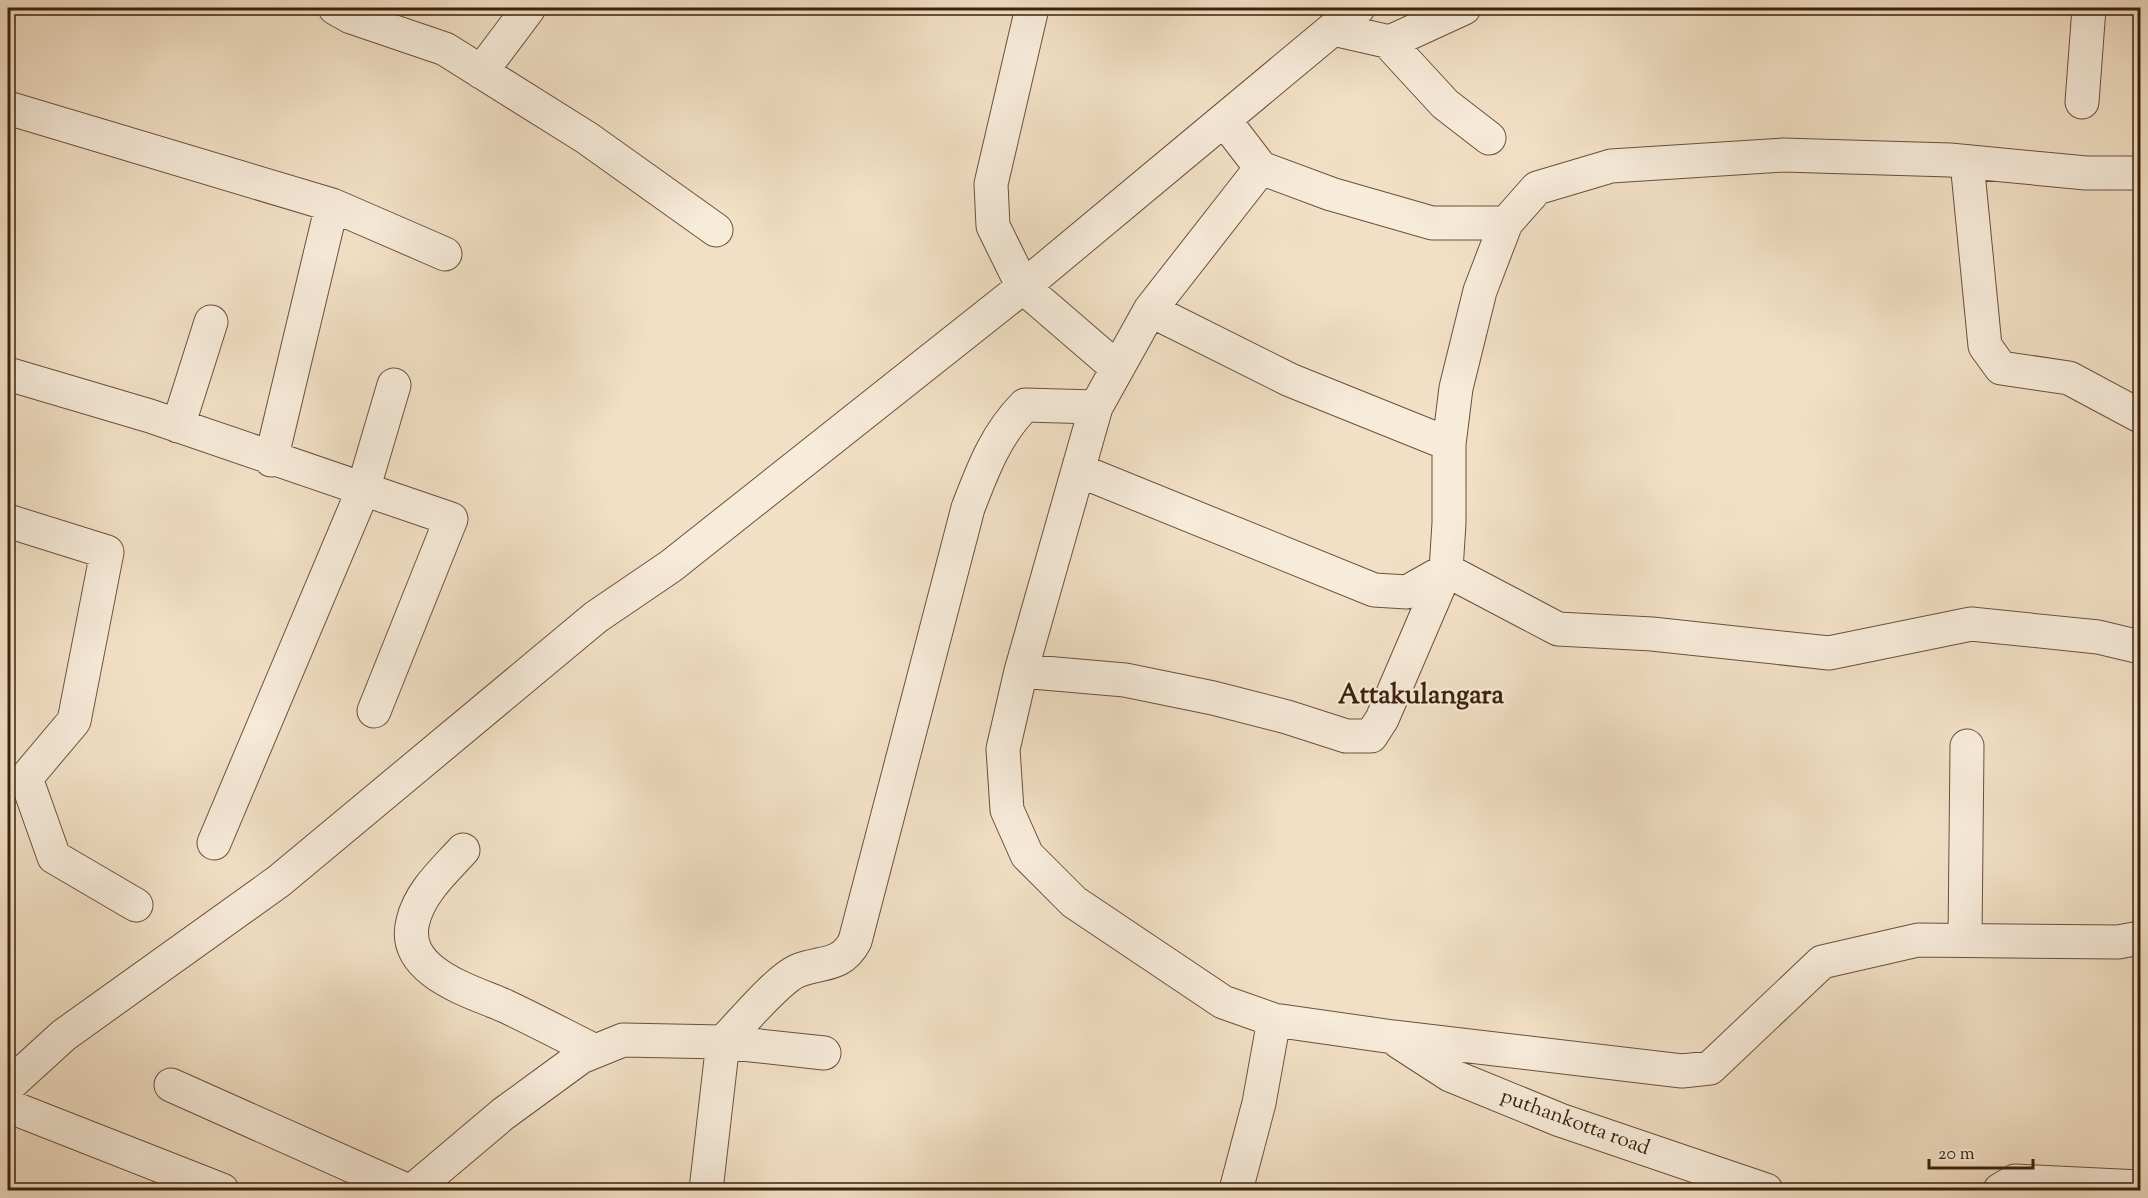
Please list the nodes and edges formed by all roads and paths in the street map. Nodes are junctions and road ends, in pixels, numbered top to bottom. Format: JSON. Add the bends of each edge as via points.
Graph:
{"nodes":[{"id":1,"x":335,"y":8,"type":"edge"},
{"id":2,"x":529,"y":8,"type":"edge"},
{"id":3,"x":1032,"y":8,"type":"edge"},
{"id":4,"x":1358,"y":8,"type":"edge"},
{"id":5,"x":1464,"y":8,"type":"edge"},
{"id":6,"x":2089,"y":8,"type":"edge"},
{"id":7,"x":1333,"y":29,"type":"junction"},
{"id":8,"x":1387,"y":41,"type":"junction"},
{"id":9,"x":481,"y":72,"type":"junction"},
{"id":10,"x":2082,"y":102,"type":"dead end"},
{"id":11,"x":8,"y":108,"type":"edge"},
{"id":12,"x":1225,"y":121,"type":"junction"},
{"id":13,"x":1489,"y":138,"type":"dead end"},
{"id":14,"x":1967,"y":162,"type":"junction"},
{"id":15,"x":1261,"y":168,"type":"junction"},
{"id":16,"x":2140,"y":173,"type":"edge"},
{"id":17,"x":332,"y":205,"type":"junction"},
{"id":18,"x":1506,"y":223,"type":"junction"},
{"id":19,"x":716,"y":230,"type":"dead end"},
{"id":20,"x":445,"y":254,"type":"dead end"},
{"id":21,"x":1023,"y":287,"type":"junction"},
{"id":22,"x":1150,"y":310,"type":"junction"},
{"id":23,"x":211,"y":322,"type":"dead end"},
{"id":24,"x":1117,"y":368,"type":"junction"},
{"id":25,"x":8,"y":374,"type":"edge"},
{"id":26,"x":394,"y":385,"type":"dead end"},
{"id":27,"x":1096,"y":407,"type":"junction"},
{"id":28,"x":2140,"y":416,"type":"edge"},
{"id":29,"x":178,"y":426,"type":"junction"},
{"id":30,"x":1449,"y":444,"type":"junction"},
{"id":31,"x":271,"y":460,"type":"junction"},
{"id":32,"x":1078,"y":470,"type":"junction"},
{"id":33,"x":363,"y":490,"type":"junction"},
{"id":34,"x":8,"y":521,"type":"edge"},
{"id":35,"x":1446,"y":570,"type":"junction"},
{"id":36,"x":2140,"y":647,"type":"edge"},
{"id":37,"x":1022,"y":671,"type":"junction"},
{"id":38,"x":374,"y":711,"type":"dead end"},
{"id":39,"x":1967,"y":746,"type":"dead end"},
{"id":40,"x":214,"y":843,"type":"dead end"},
{"id":41,"x":463,"y":850,"type":"dead end"},
{"id":42,"x":136,"y":905,"type":"dead end"},
{"id":43,"x":2140,"y":938,"type":"edge"},
{"id":44,"x":1965,"y":940,"type":"junction"},
{"id":45,"x":1274,"y":1020,"type":"junction"},
{"id":46,"x":1393,"y":1038,"type":"junction"},
{"id":47,"x":723,"y":1042,"type":"junction"},
{"id":48,"x":595,"y":1051,"type":"junction"},
{"id":49,"x":824,"y":1053,"type":"dead end"},
{"id":50,"x":171,"y":1085,"type":"dead end"},
{"id":51,"x":8,"y":1086,"type":"edge"},
{"id":52,"x":8,"y":1106,"type":"edge"},
{"id":53,"x":2140,"y":1186,"type":"edge"},
{"id":54,"x":222,"y":1191,"type":"edge"},
{"id":55,"x":406,"y":1191,"type":"edge"},
{"id":56,"x":413,"y":1191,"type":"edge"},
{"id":57,"x":706,"y":1191,"type":"edge"},
{"id":58,"x":1236,"y":1191,"type":"edge"},
{"id":59,"x":1766,"y":1191,"type":"edge"},
{"id":60,"x":2000,"y":1191,"type":"edge"}],
"edges":[{"from":1,"to":9,"type":"street","via":[[446,49]]},
{"from":2,"to":9,"type":"street"},
{"from":3,"to":21,"type":"street","via":[[991,184],[993,226]]},
{"from":4,"to":7,"type":"street"},
{"from":5,"to":8,"type":"street"},
{"from":6,"to":10,"type":"street"},
{"from":7,"to":8,"type":"street"},
{"from":7,"to":12,"type":"street"},
{"from":8,"to":13,"type":"street","via":[[1446,104]]},
{"from":9,"to":19,"type":"street","via":[[587,138]]},
{"from":11,"to":17,"type":"street"},
{"from":12,"to":15,"type":"street"},
{"from":12,"to":21,"type":"street"},
{"from":14,"to":16,"type":"street","via":[[2086,173]]},
{"from":14,"to":18,"type":"street","via":[[1783,155],[1611,166],[1537,188]]},
{"from":14,"to":28,"type":"street","via":[[1986,346],[2001,368],[2069,378]]},
{"from":15,"to":18,"type":"street","via":[[1331,194],[1432,223]]},
{"from":15,"to":22,"type":"street"},
{"from":17,"to":20,"type":"street"},
{"from":17,"to":31,"type":"street"},
{"from":18,"to":30,"type":"street","via":[[1480,291],[1456,388]]},
{"from":21,"to":24,"type":"street"},
{"from":21,"to":51,"type":"street","via":[[671,566],[596,617],[279,881],[64,1035]]},
{"from":22,"to":24,"type":"street"},
{"from":22,"to":30,"type":"street","via":[[1290,380]]},
{"from":23,"to":29,"type":"street"},
{"from":24,"to":27,"type":"street"},
{"from":25,"to":29,"type":"street"},
{"from":26,"to":33,"type":"street"},
{"from":27,"to":32,"type":"street"},
{"from":27,"to":47,"type":"street","via":[[1025,405],[1007,423],[968,508],[855,941],[849,953],[836,961],[795,972]]},
{"from":29,"to":31,"type":"street"},
{"from":30,"to":35,"type":"street"},
{"from":31,"to":33,"type":"street"},
{"from":32,"to":35,"type":"street","via":[[1374,590],[1407,592]]},
{"from":32,"to":37,"type":"street"},
{"from":33,"to":38,"type":"street","via":[[450,519]]},
{"from":33,"to":40,"type":"street"},
{"from":34,"to":42,"type":"street","via":[[107,552],[74,721],[26,778],[54,857]]},
{"from":35,"to":36,"type":"street","via":[[1558,630],[1652,634],[1829,653],[1971,624],[2098,637]]},
{"from":35,"to":37,"type":"street","via":[[1382,719],[1371,736],[1346,736],[1287,717],[1125,680]]},
{"from":37,"to":45,"type":"street","via":[[1003,749],[1007,810],[1027,855],[1074,902],[1224,1002]]},
{"from":39,"to":44,"type":"street"},
{"from":41,"to":48,"type":"street","via":[[427,890],[413,921],[413,943],[425,964],[451,985]]},
{"from":43,"to":44,"type":"street","via":[[2118,942]]},
{"from":44,"to":46,"type":"street","via":[[1918,940],[1822,962],[1710,1068],[1682,1071]]},
{"from":45,"to":46,"type":"street"},
{"from":45,"to":58,"type":"street","via":[[1259,1103]]},
{"from":46,"to":59,"type":"street","name":"puthankotta road","via":[[1450,1075],[1560,1120]]},
{"from":47,"to":48,"type":"street","via":[[623,1040]]},
{"from":47,"to":49,"type":"street"},
{"from":47,"to":57,"type":"street"},
{"from":48,"to":56,"type":"street","via":[[503,1114]]},
{"from":50,"to":55,"type":"street"},
{"from":52,"to":54,"type":"street"},
{"from":53,"to":60,"type":"street","via":[[2015,1181]]}]}
